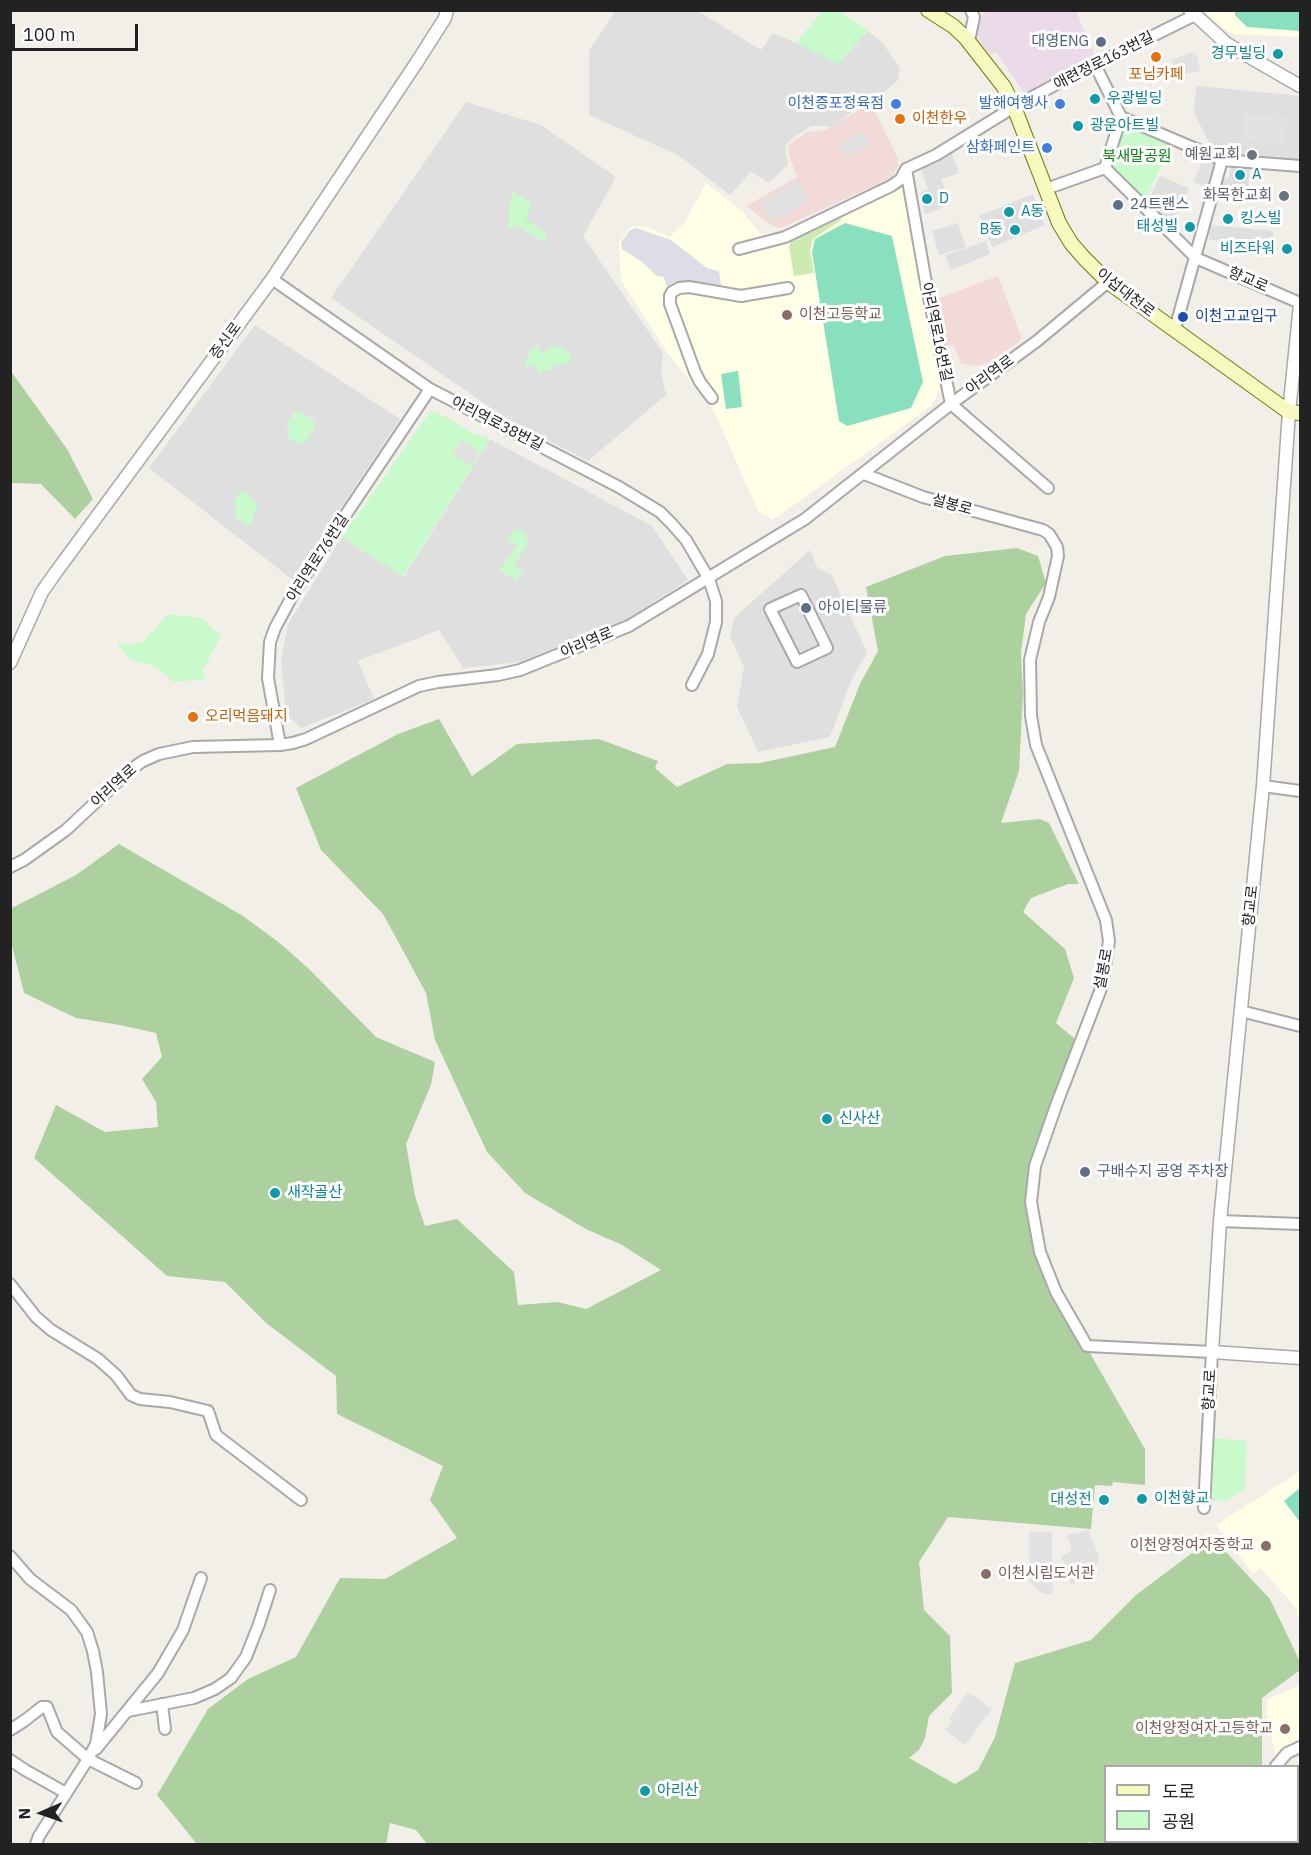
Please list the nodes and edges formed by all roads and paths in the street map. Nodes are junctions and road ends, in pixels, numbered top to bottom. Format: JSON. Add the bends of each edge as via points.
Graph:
{"nodes":[{"id":1,"x":456,"y":10,"type":"edge"},
{"id":2,"x":928,"y":10,"type":"edge"},
{"id":3,"x":971,"y":10,"type":"edge"},
{"id":4,"x":1192,"y":13,"type":"edge"},
{"id":5,"x":446,"y":14,"type":"edge"},
{"id":6,"x":969,"y":41,"type":"junction"},
{"id":7,"x":1095,"y":65,"type":"junction"},
{"id":8,"x":1286,"y":79,"type":"junction"},
{"id":9,"x":1300,"y":79,"type":"edge"},
{"id":10,"x":1300,"y":86,"type":"edge"},
{"id":11,"x":1014,"y":107,"type":"junction"},
{"id":12,"x":1120,"y":117,"type":"junction"},
{"id":13,"x":1222,"y":160,"type":"junction"},
{"id":14,"x":1300,"y":166,"type":"edge"},
{"id":15,"x":1105,"y":168,"type":"junction"},
{"id":16,"x":906,"y":169,"type":"junction"},
{"id":17,"x":1046,"y":189,"type":"junction"},
{"id":18,"x":739,"y":249,"type":"dead end"},
{"id":19,"x":1196,"y":258,"type":"junction"},
{"id":20,"x":272,"y":279,"type":"junction"},
{"id":21,"x":1108,"y":282,"type":"junction"},
{"id":22,"x":788,"y":288,"type":"dead end"},
{"id":23,"x":1300,"y":304,"type":"edge"},
{"id":24,"x":1175,"y":329,"type":"junction"},
{"id":25,"x":430,"y":390,"type":"junction"},
{"id":26,"x":712,"y":398,"type":"dead end"},
{"id":27,"x":951,"y":404,"type":"junction"},
{"id":28,"x":1295,"y":413,"type":"edge"},
{"id":29,"x":864,"y":474,"type":"junction"},
{"id":30,"x":1048,"y":488,"type":"dead end"},
{"id":31,"x":709,"y":579,"type":"junction"},
{"id":32,"x":797,"y":662,"type":"joint"},
{"id":33,"x":10,"y":663,"type":"edge"},
{"id":34,"x":692,"y":685,"type":"dead end"},
{"id":35,"x":280,"y":745,"type":"junction"},
{"id":36,"x":1263,"y":786,"type":"junction"},
{"id":37,"x":1300,"y":791,"type":"edge"},
{"id":38,"x":10,"y":867,"type":"edge"},
{"id":39,"x":1241,"y":1011,"type":"junction"},
{"id":40,"x":1300,"y":1026,"type":"edge"},
{"id":41,"x":1220,"y":1221,"type":"junction"},
{"id":42,"x":1300,"y":1224,"type":"edge"},
{"id":43,"x":10,"y":1284,"type":"edge"},
{"id":44,"x":1212,"y":1352,"type":"junction"},
{"id":45,"x":1300,"y":1358,"type":"edge"},
{"id":46,"x":301,"y":1500,"type":"dead end"},
{"id":47,"x":1204,"y":1508,"type":"dead end"},
{"id":48,"x":10,"y":1556,"type":"edge"},
{"id":49,"x":201,"y":1578,"type":"dead end"},
{"id":50,"x":270,"y":1590,"type":"dead end"},
{"id":51,"x":162,"y":1704,"type":"junction"},
{"id":52,"x":101,"y":1714,"type":"junction"},
{"id":53,"x":125,"y":1714,"type":"junction"},
{"id":54,"x":10,"y":1730,"type":"edge"},
{"id":55,"x":165,"y":1730,"type":"dead end"},
{"id":56,"x":1300,"y":1747,"type":"edge"},
{"id":57,"x":88,"y":1759,"type":"junction"},
{"id":58,"x":10,"y":1760,"type":"edge"},
{"id":59,"x":1278,"y":1765,"type":"edge"},
{"id":60,"x":136,"y":1783,"type":"dead end"},
{"id":61,"x":66,"y":1793,"type":"junction"},
{"id":62,"x":36,"y":1845,"type":"edge"}],
"edges":[{"from":1,"to":5,"type":"street","name":"증신로","via":[[453,15]]},
{"from":2,"to":6,"type":"main road","name":"이섭대천로"},
{"from":3,"to":6,"type":"street","via":[[974,17]]},
{"from":4,"to":7,"type":"street","name":"애련정로163번길"},
{"from":4,"to":8,"type":"street","via":[[1227,44]]},
{"from":5,"to":20,"type":"street","name":"증신로"},
{"from":6,"to":11,"type":"main road","name":"이섭대천로","via":[[998,77]]},
{"from":7,"to":11,"type":"street","name":"애련정로163번길"},
{"from":7,"to":12,"type":"street"},
{"from":8,"to":9,"type":"street"},
{"from":8,"to":10,"type":"street"},
{"from":11,"to":16,"type":"street","name":"애련정로163번길"},
{"from":11,"to":17,"type":"main road","name":"이섭대천로"},
{"from":12,"to":13,"type":"street"},
{"from":12,"to":15,"type":"street"},
{"from":13,"to":14,"type":"street"},
{"from":13,"to":19,"type":"street"},
{"from":15,"to":17,"type":"street"},
{"from":15,"to":19,"type":"street"},
{"from":16,"to":18,"type":"street","name":"애련정로163번길","via":[[891,186],[785,237]]},
{"from":16,"to":27,"type":"street","name":"아리역로16번길"},
{"from":17,"to":21,"type":"main road","name":"이섭대천로","via":[[1064,233]]},
{"from":19,"to":23,"type":"street","name":"향교로"},
{"from":19,"to":24,"type":"street"},
{"from":20,"to":25,"type":"street","name":"아리역로38번길"},
{"from":20,"to":33,"type":"street","name":"증신로","via":[[42,592]]},
{"from":21,"to":24,"type":"main road","name":"이섭대천로"},
{"from":21,"to":27,"type":"street","name":"아리역로","via":[[1037,341]]},
{"from":22,"to":26,"type":"street","via":[[741,296],[689,287],[672,292],[670,304],[695,372]]},
{"from":23,"to":28,"type":"street","name":"향교로"},
{"from":24,"to":28,"type":"main road","name":"이섭대천로"},
{"from":25,"to":31,"type":"street","name":"아리역로38번길","via":[[652,507],[686,540]]},
{"from":25,"to":35,"type":"street","name":"아리역로76번길","via":[[302,580],[275,628],[270,642],[268,678]]},
{"from":27,"to":29,"type":"street","name":"아리역로"},
{"from":27,"to":30,"type":"street"},
{"from":28,"to":36,"type":"street","name":"향교로"},
{"from":29,"to":31,"type":"street","name":"아리역로","via":[[805,519]]},
{"from":29,"to":44,"type":"street","name":"설봉로","via":[[922,497],[1043,530],[1057,546],[1049,597],[1030,660],[1031,716],[1036,745],[1106,920],[1109,941],[1102,986],[1035,1166],[1031,1202],[1040,1252],[1056,1292],[1087,1346]]},
{"from":31,"to":34,"type":"street","name":"아리역로38번길","via":[[716,601],[716,622],[708,654]]},
{"from":31,"to":35,"type":"street","name":"아리역로","via":[[628,626],[537,665],[419,687],[306,739]]},
{"from":32,"to":32,"type":"street","via":[[770,609],[801,595],[827,648]]},
{"from":35,"to":38,"type":"street","name":"아리역로","via":[[193,747],[151,757],[130,770],[66,830]]},
{"from":36,"to":37,"type":"street"},
{"from":36,"to":39,"type":"street","name":"향교로"},
{"from":39,"to":40,"type":"street"},
{"from":39,"to":41,"type":"street","name":"향교로"},
{"from":41,"to":42,"type":"street"},
{"from":41,"to":44,"type":"street","name":"향교로"},
{"from":43,"to":46,"type":"street","via":[[36,1317],[98,1359],[131,1395],[208,1411],[216,1435]]},
{"from":44,"to":45,"type":"street","name":"설봉로"},
{"from":44,"to":47,"type":"street","name":"향교로"},
{"from":48,"to":52,"type":"street","via":[[30,1580],[71,1610],[87,1632],[97,1672]]},
{"from":49,"to":53,"type":"street","via":[[183,1630],[158,1673]]},
{"from":50,"to":51,"type":"street","via":[[246,1657],[231,1678],[206,1694]]},
{"from":51,"to":53,"type":"street"},
{"from":51,"to":55,"type":"street"},
{"from":52,"to":53,"type":"street"},
{"from":52,"to":57,"type":"street","via":[[96,1744]]},
{"from":53,"to":57,"type":"street"},
{"from":54,"to":57,"type":"street","via":[[47,1707],[57,1732]]},
{"from":56,"to":59,"type":"street","via":[[1287,1753]]},
{"from":57,"to":60,"type":"street"},
{"from":57,"to":61,"type":"street"},
{"from":58,"to":61,"type":"street"},
{"from":61,"to":62,"type":"street"}]}
